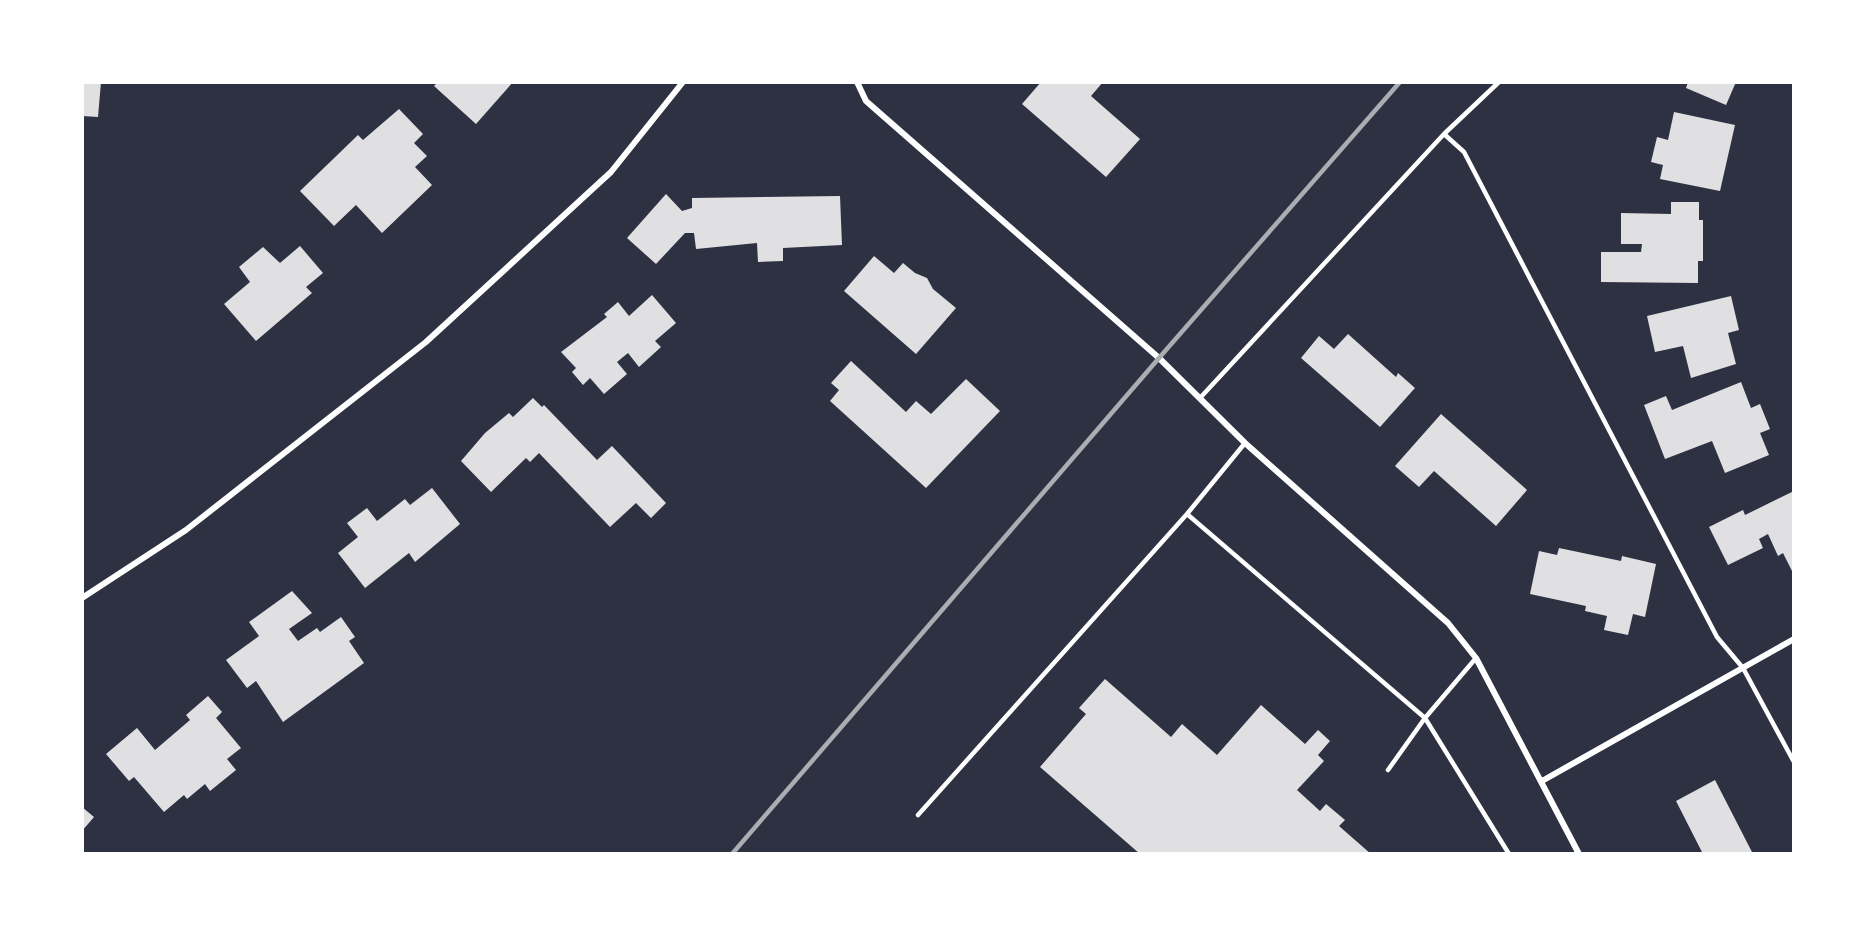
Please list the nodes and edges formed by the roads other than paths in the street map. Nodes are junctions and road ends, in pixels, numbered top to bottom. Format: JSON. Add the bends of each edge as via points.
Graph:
{"nodes":[{"id":1,"x":683,"y":82,"type":"edge"},
{"id":2,"x":857,"y":82,"type":"edge"},
{"id":3,"x":1499,"y":82,"type":"edge"},
{"id":4,"x":1444,"y":134,"type":"junction"},
{"id":5,"x":1200,"y":398,"type":"junction"},
{"id":6,"x":1245,"y":443,"type":"junction"},
{"id":7,"x":1186,"y":514,"type":"junction"},
{"id":8,"x":82,"y":598,"type":"edge"},
{"id":9,"x":1794,"y":639,"type":"edge"},
{"id":10,"x":1476,"y":658,"type":"junction"},
{"id":11,"x":1743,"y":668,"type":"junction"},
{"id":12,"x":1425,"y":718,"type":"junction"},
{"id":13,"x":1794,"y":762,"type":"edge"},
{"id":14,"x":1388,"y":770,"type":"dead end"},
{"id":15,"x":1542,"y":781,"type":"junction"},
{"id":16,"x":918,"y":815,"type":"dead end"},
{"id":17,"x":1509,"y":854,"type":"edge"},
{"id":18,"x":1580,"y":854,"type":"edge"}],
"edges":[{"from":1,"to":8,"type":"street","via":[[611,172],[426,342],[186,530]]},
{"from":2,"to":5,"type":"street","via":[[866,101]]},
{"from":3,"to":4,"type":"lane"},
{"from":4,"to":5,"type":"lane"},
{"from":4,"to":11,"type":"lane","via":[[1464,152],[1717,637]]},
{"from":5,"to":6,"type":"street"},
{"from":6,"to":7,"type":"lane"},
{"from":6,"to":10,"type":"street","via":[[1448,623]]},
{"from":7,"to":12,"type":"lane"},
{"from":7,"to":16,"type":"lane"},
{"from":9,"to":11,"type":"street"},
{"from":10,"to":12,"type":"lane"},
{"from":10,"to":15,"type":"street"},
{"from":11,"to":13,"type":"lane"},
{"from":11,"to":15,"type":"street"},
{"from":12,"to":14,"type":"lane"},
{"from":12,"to":17,"type":"lane"},
{"from":15,"to":18,"type":"street"}]}
